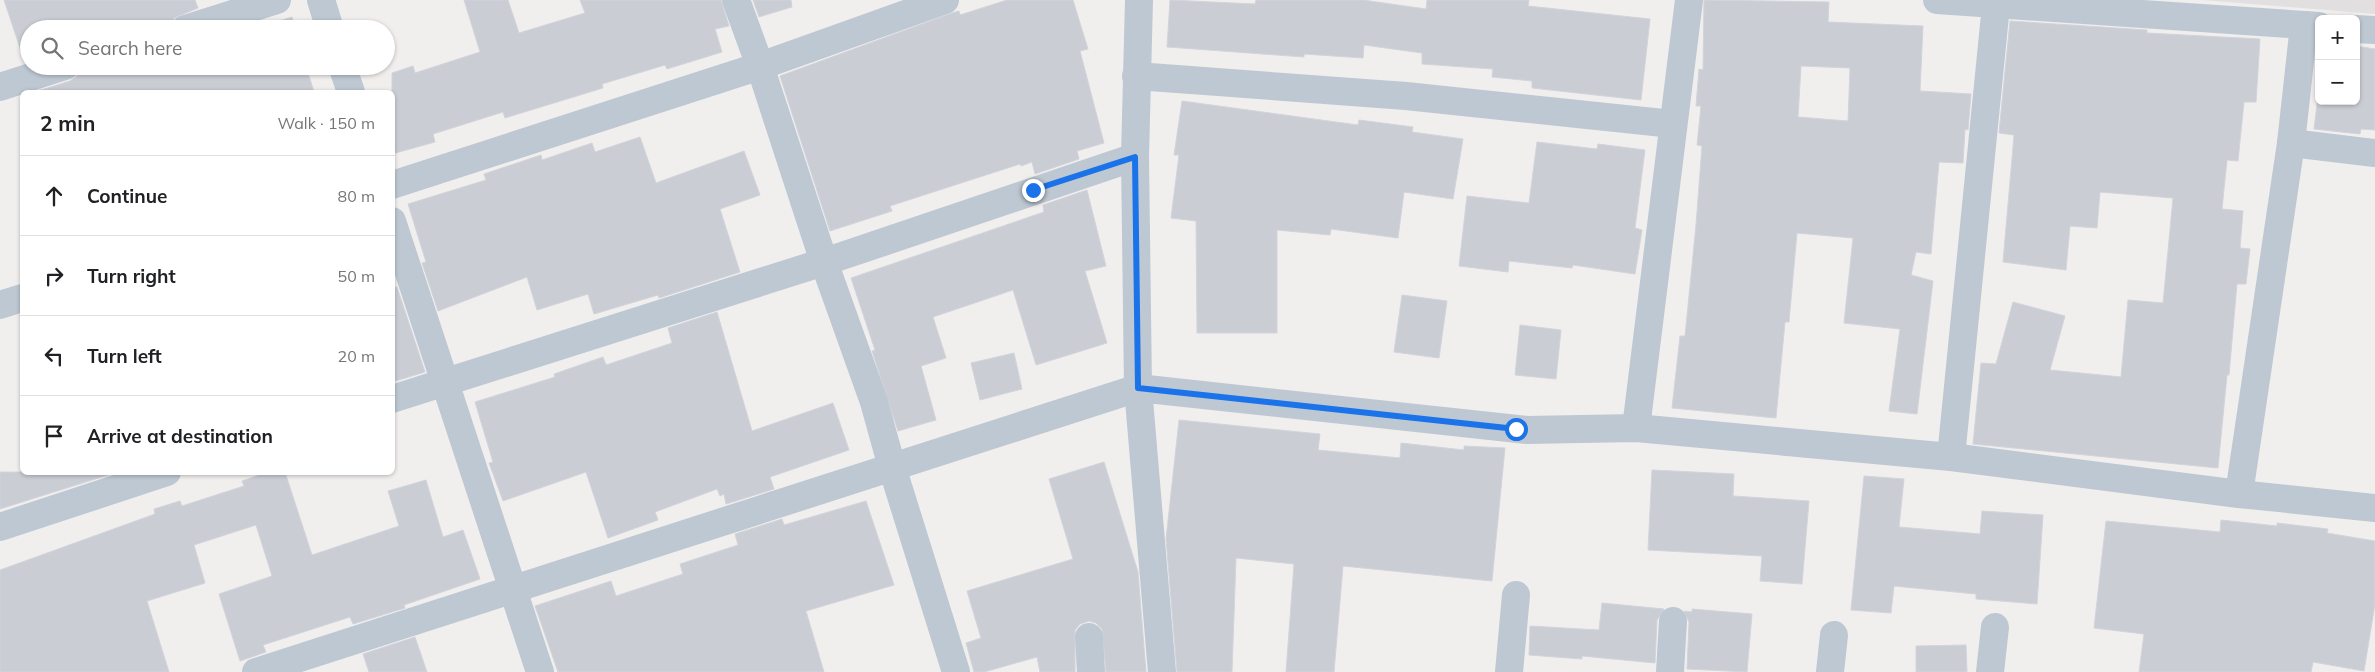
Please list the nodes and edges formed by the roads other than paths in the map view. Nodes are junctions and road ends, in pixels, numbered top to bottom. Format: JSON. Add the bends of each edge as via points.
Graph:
{"nodes":[{"id":1,"x":277,"y":0,"type":"edge"},
{"id":2,"x":320,"y":0,"type":"edge"},
{"id":3,"x":736,"y":0,"type":"edge"},
{"id":4,"x":945,"y":0,"type":"edge"},
{"id":5,"x":1139,"y":0,"type":"edge"},
{"id":6,"x":1689,"y":0,"type":"edge"},
{"id":7,"x":1937,"y":0,"type":"edge"},
{"id":8,"x":1996,"y":5,"type":"junction"},
{"id":9,"x":214,"y":20,"type":"edge"},
{"id":10,"x":327,"y":20,"type":"edge"},
{"id":11,"x":2311,"y":26,"type":"edge"},
{"id":12,"x":2360,"y":29,"type":"edge"},
{"id":13,"x":2375,"y":30,"type":"edge"},
{"id":14,"x":760,"y":66,"type":"junction"},
{"id":15,"x":37,"y":75,"type":"edge"},
{"id":16,"x":345,"y":75,"type":"edge"},
{"id":17,"x":1136,"y":76,"type":"junction"},
{"id":18,"x":0,"y":87,"type":"edge"},
{"id":19,"x":350,"y":90,"type":"edge"},
{"id":20,"x":1673,"y":124,"type":"junction"},
{"id":21,"x":2291,"y":143,"type":"junction"},
{"id":22,"x":2375,"y":153,"type":"edge"},
{"id":23,"x":1135,"y":157,"type":"junction"},
{"id":24,"x":395,"y":184,"type":"edge"},
{"id":25,"x":395,"y":230,"type":"edge"},
{"id":26,"x":824,"y":262,"type":"junction"},
{"id":27,"x":20,"y":299,"type":"edge"},
{"id":28,"x":0,"y":305,"type":"edge"},
{"id":29,"x":445,"y":382,"type":"junction"},
{"id":30,"x":1138,"y":388,"type":"junction"},
{"id":31,"x":395,"y":398,"type":"edge"},
{"id":32,"x":1636,"y":428,"type":"junction"},
{"id":33,"x":1951,"y":457,"type":"junction"},
{"id":34,"x":892,"y":468,"type":"junction"},
{"id":35,"x":158,"y":475,"type":"edge"},
{"id":36,"x":2239,"y":494,"type":"junction"},
{"id":37,"x":2375,"y":508,"type":"edge"},
{"id":38,"x":0,"y":527,"type":"edge"},
{"id":39,"x":512,"y":588,"type":"junction"},
{"id":40,"x":1516,"y":596,"type":"dead end"},
{"id":41,"x":1673,"y":621,"type":"dead end"},
{"id":42,"x":1995,"y":627,"type":"dead end"},
{"id":43,"x":1834,"y":635,"type":"dead end"},
{"id":44,"x":1089,"y":637,"type":"dead end"},
{"id":45,"x":954,"y":671,"type":"edge"},
{"id":46,"x":256,"y":672,"type":"edge"},
{"id":47,"x":540,"y":672,"type":"edge"},
{"id":48,"x":1091,"y":672,"type":"edge"},
{"id":49,"x":1162,"y":672,"type":"edge"},
{"id":50,"x":1509,"y":672,"type":"edge"},
{"id":51,"x":1670,"y":672,"type":"edge"},
{"id":52,"x":1830,"y":672,"type":"edge"},
{"id":53,"x":1990,"y":672,"type":"edge"}],
"edges":[{"from":1,"to":9,"type":"street"},
{"from":2,"to":10,"type":"street"},
{"from":3,"to":14,"type":"street"},
{"from":4,"to":14,"type":"street"},
{"from":5,"to":17,"type":"street"},
{"from":6,"to":20,"type":"street"},
{"from":7,"to":8,"type":"street"},
{"from":8,"to":11,"type":"street"},
{"from":8,"to":33,"type":"street"},
{"from":11,"to":21,"type":"street"},
{"from":12,"to":13,"type":"street"},
{"from":14,"to":24,"type":"street"},
{"from":14,"to":26,"type":"street"},
{"from":15,"to":18,"type":"street"},
{"from":16,"to":19,"type":"street"},
{"from":17,"to":20,"type":"street","via":[[1406,96]]},
{"from":17,"to":23,"type":"street"},
{"from":20,"to":32,"type":"street"},
{"from":21,"to":22,"type":"street"},
{"from":21,"to":36,"type":"street"},
{"from":23,"to":26,"type":"street"},
{"from":23,"to":30,"type":"street"},
{"from":25,"to":29,"type":"street"},
{"from":26,"to":29,"type":"street"},
{"from":26,"to":34,"type":"street","via":[[874,402]]},
{"from":27,"to":28,"type":"street"},
{"from":29,"to":31,"type":"street"},
{"from":29,"to":39,"type":"street"},
{"from":30,"to":32,"type":"street","via":[[1528,430]]},
{"from":30,"to":34,"type":"street"},
{"from":30,"to":49,"type":"street"},
{"from":32,"to":33,"type":"street"},
{"from":33,"to":36,"type":"street"},
{"from":34,"to":39,"type":"street"},
{"from":34,"to":45,"type":"street"},
{"from":35,"to":38,"type":"street"},
{"from":36,"to":37,"type":"street"},
{"from":39,"to":46,"type":"street"},
{"from":39,"to":47,"type":"street"},
{"from":40,"to":50,"type":"street"},
{"from":41,"to":51,"type":"street"},
{"from":42,"to":53,"type":"street"},
{"from":43,"to":52,"type":"street"},
{"from":44,"to":48,"type":"street"}]}
